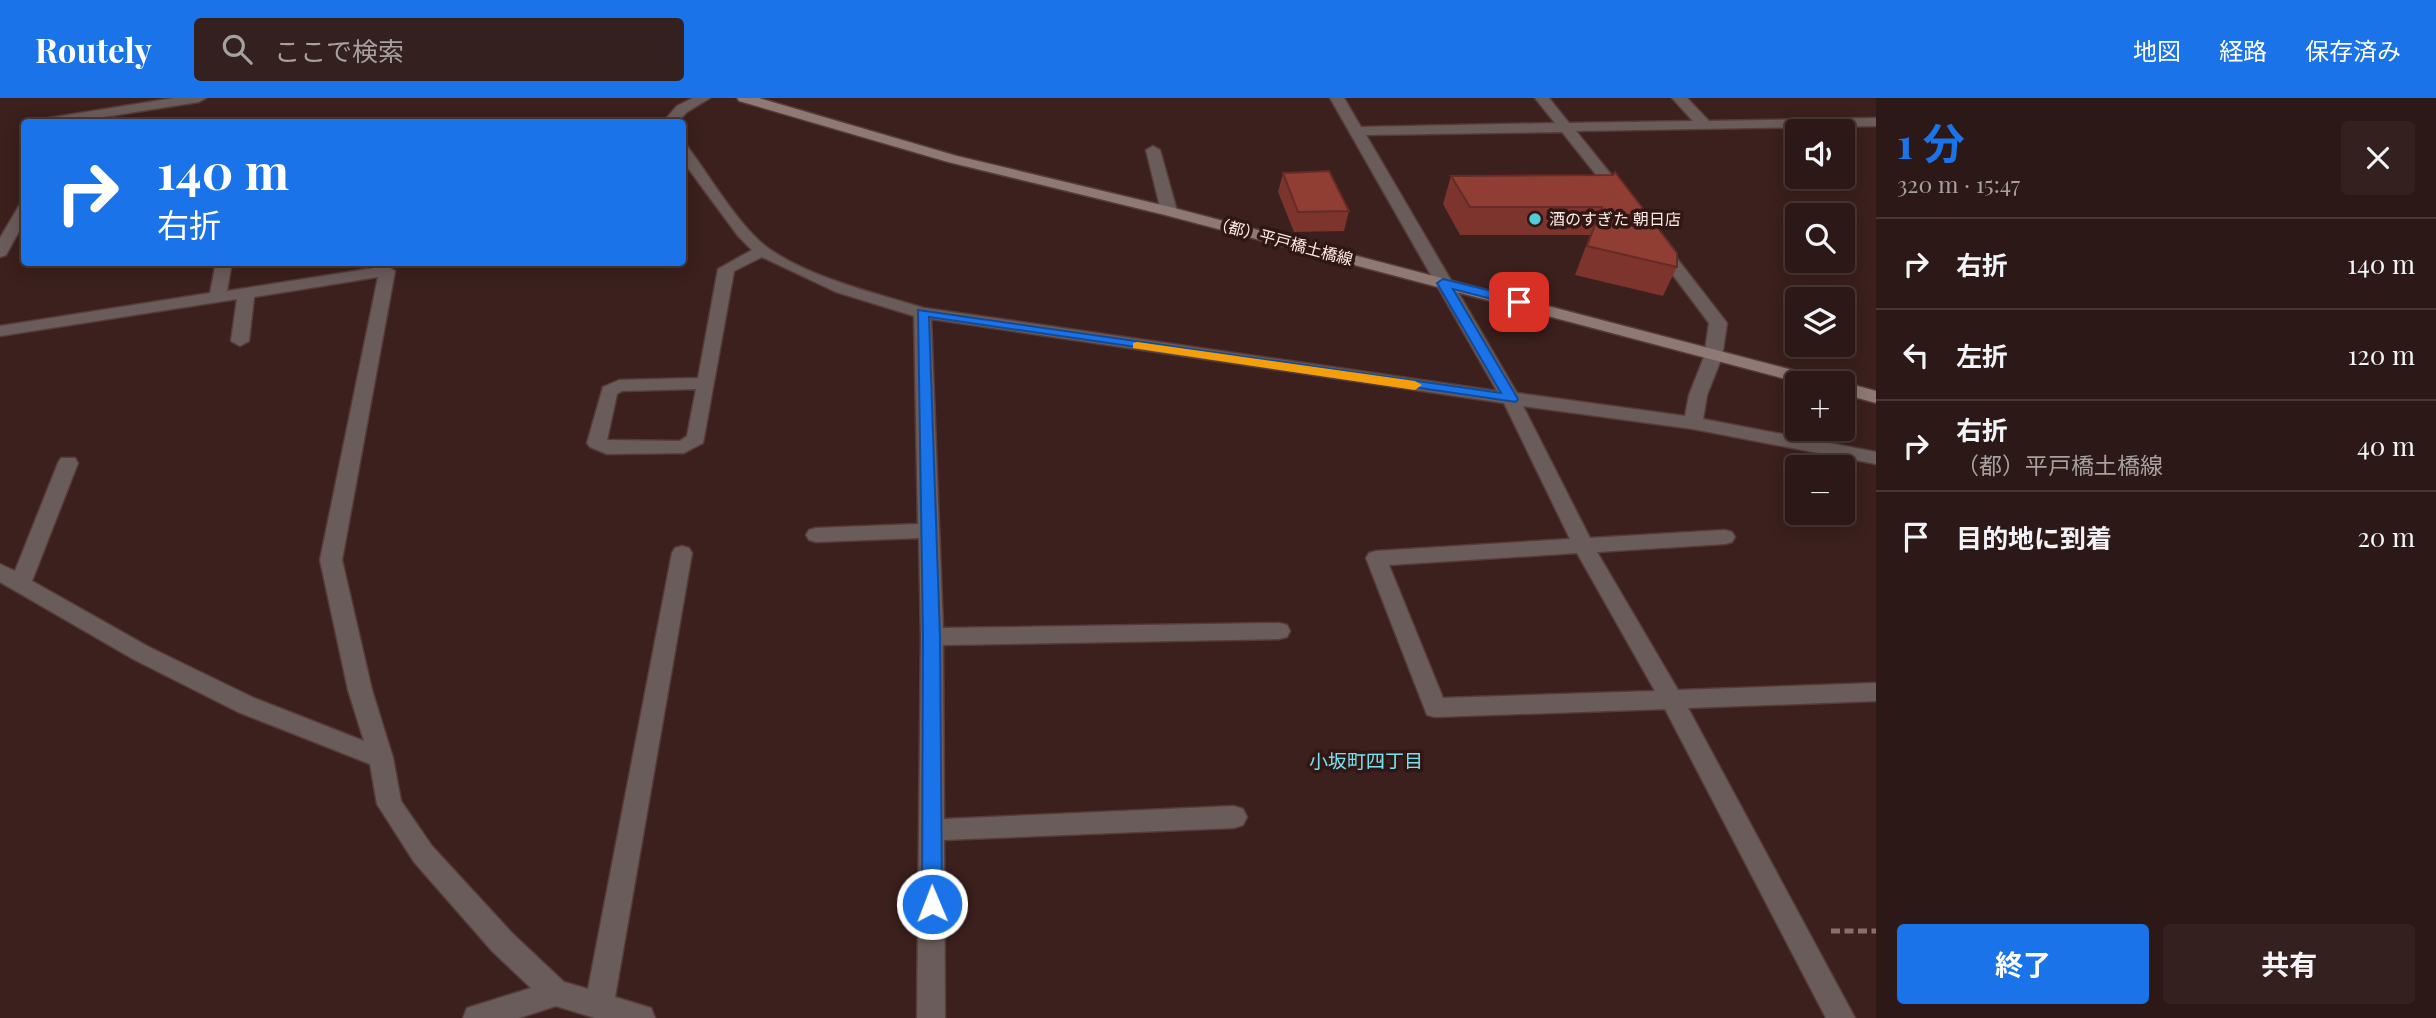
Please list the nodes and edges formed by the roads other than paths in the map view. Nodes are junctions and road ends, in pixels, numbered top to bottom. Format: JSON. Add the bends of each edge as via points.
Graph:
{"nodes":[{"id":1,"x":199,"y":98,"type":"edge"},
{"id":2,"x":703,"y":98,"type":"edge"},
{"id":3,"x":744,"y":98,"type":"edge"},
{"id":4,"x":1337,"y":98,"type":"edge"},
{"id":5,"x":1542,"y":98,"type":"edge"},
{"id":6,"x":1679,"y":98,"type":"edge"},
{"id":7,"x":68,"y":119,"type":"edge"},
{"id":8,"x":673,"y":119,"type":"edge"},
{"id":9,"x":1876,"y":122,"type":"edge"},
{"id":10,"x":1705,"y":125,"type":"junction"},
{"id":11,"x":1568,"y":129,"type":"junction"},
{"id":12,"x":1357,"y":131,"type":"junction"},
{"id":13,"x":1153,"y":150,"type":"dead end"},
{"id":14,"x":689,"y":168,"type":"edge"},
{"id":15,"x":1169,"y":211,"type":"junction"},
{"id":16,"x":21,"y":214,"type":"edge"},
{"id":17,"x":1635,"y":215,"type":"edge"},
{"id":18,"x":1651,"y":236,"type":"edge"},
{"id":19,"x":0,"y":251,"type":"edge"},
{"id":20,"x":762,"y":251,"type":"junction"},
{"id":21,"x":223,"y":266,"type":"edge"},
{"id":22,"x":388,"y":267,"type":"edge"},
{"id":23,"x":1443,"y":283,"type":"junction"},
{"id":24,"x":246,"y":293,"type":"junction"},
{"id":25,"x":217,"y":299,"type":"junction"},
{"id":26,"x":922,"y":313,"type":"junction"},
{"id":27,"x":0,"y":331,"type":"edge"},
{"id":28,"x":240,"y":341,"type":"dead end"},
{"id":29,"x":1713,"y":357,"type":"junction"},
{"id":30,"x":1785,"y":374,"type":"edge"},
{"id":31,"x":705,"y":383,"type":"junction"},
{"id":32,"x":1855,"y":391,"type":"edge"},
{"id":33,"x":1876,"y":397,"type":"edge"},
{"id":34,"x":1511,"y":399,"type":"junction"},
{"id":35,"x":1693,"y":423,"type":"junction"},
{"id":36,"x":1876,"y":458,"type":"edge"},
{"id":37,"x":68,"y":463,"type":"dead end"},
{"id":38,"x":928,"y":531,"type":"junction"},
{"id":39,"x":816,"y":535,"type":"dead end"},
{"id":40,"x":1725,"y":537,"type":"dead end"},
{"id":41,"x":1583,"y":545,"type":"junction"},
{"id":42,"x":682,"y":553,"type":"dead end"},
{"id":43,"x":10,"y":578,"type":"edge"},
{"id":44,"x":1279,"y":631,"type":"dead end"},
{"id":45,"x":932,"y":637,"type":"junction"},
{"id":46,"x":1876,"y":692,"type":"edge"},
{"id":47,"x":1671,"y":698,"type":"junction"},
{"id":48,"x":381,"y":758,"type":"junction"},
{"id":49,"x":1234,"y":817,"type":"dead end"},
{"id":50,"x":931,"y":830,"type":"junction"},
{"id":51,"x":556,"y":993,"type":"junction"},
{"id":52,"x":599,"y":1006,"type":"junction"},
{"id":53,"x":631,"y":1017,"type":"edge"},
{"id":54,"x":477,"y":1018,"type":"edge"},
{"id":55,"x":930,"y":1018,"type":"edge"},
{"id":56,"x":1841,"y":1018,"type":"edge"}],
"edges":[{"from":1,"to":7,"type":"street"},
{"from":2,"to":8,"type":"street"},
{"from":3,"to":15,"type":"street","name":"（都）平戸橋土橋線","via":[[953,159]]},
{"from":4,"to":12,"type":"street"},
{"from":5,"to":11,"type":"street"},
{"from":6,"to":10,"type":"street"},
{"from":9,"to":10,"type":"street"},
{"from":10,"to":11,"type":"street"},
{"from":11,"to":12,"type":"street"},
{"from":11,"to":17,"type":"street"},
{"from":12,"to":23,"type":"street"},
{"from":13,"to":15,"type":"street"},
{"from":14,"to":20,"type":"street"},
{"from":15,"to":23,"type":"street","name":"（都）平戸橋土橋線"},
{"from":16,"to":19,"type":"street"},
{"from":18,"to":29,"type":"street","via":[[1718,323]]},
{"from":20,"to":26,"type":"street","via":[[842,288]]},
{"from":20,"to":31,"type":"street","via":[[726,269]]},
{"from":21,"to":25,"type":"street"},
{"from":22,"to":24,"type":"street"},
{"from":22,"to":48,"type":"street","via":[[331,560],[360,690]]},
{"from":23,"to":29,"type":"street","name":"（都）平戸橋土橋線"},
{"from":23,"to":34,"type":"street"},
{"from":24,"to":25,"type":"street"},
{"from":24,"to":28,"type":"street"},
{"from":25,"to":27,"type":"street"},
{"from":26,"to":34,"type":"street"},
{"from":26,"to":38,"type":"street"},
{"from":29,"to":30,"type":"street","name":"（都）平戸橋土橋線"},
{"from":29,"to":35,"type":"street"},
{"from":31,"to":31,"type":"street","via":[[618,386],[609,391],[597,443],[607,448],[684,447],[696,439]]},
{"from":32,"to":33,"type":"street"},
{"from":34,"to":35,"type":"street"},
{"from":34,"to":41,"type":"street"},
{"from":35,"to":36,"type":"street"},
{"from":37,"to":43,"type":"street"},
{"from":38,"to":39,"type":"street"},
{"from":38,"to":45,"type":"street"},
{"from":40,"to":41,"type":"street"},
{"from":41,"to":47,"type":"street"},
{"from":41,"to":47,"type":"street","via":[[1376,558],[1436,708]]},
{"from":42,"to":52,"type":"street"},
{"from":43,"to":48,"type":"street","via":[[141,653],[246,705]]},
{"from":44,"to":45,"type":"street"},
{"from":45,"to":50,"type":"street"},
{"from":46,"to":47,"type":"street"},
{"from":47,"to":56,"type":"street"},
{"from":48,"to":51,"type":"street","via":[[389,804],[422,855]]},
{"from":49,"to":50,"type":"street"},
{"from":50,"to":55,"type":"street"},
{"from":51,"to":52,"type":"street"},
{"from":51,"to":54,"type":"street"},
{"from":52,"to":53,"type":"street"}]}
